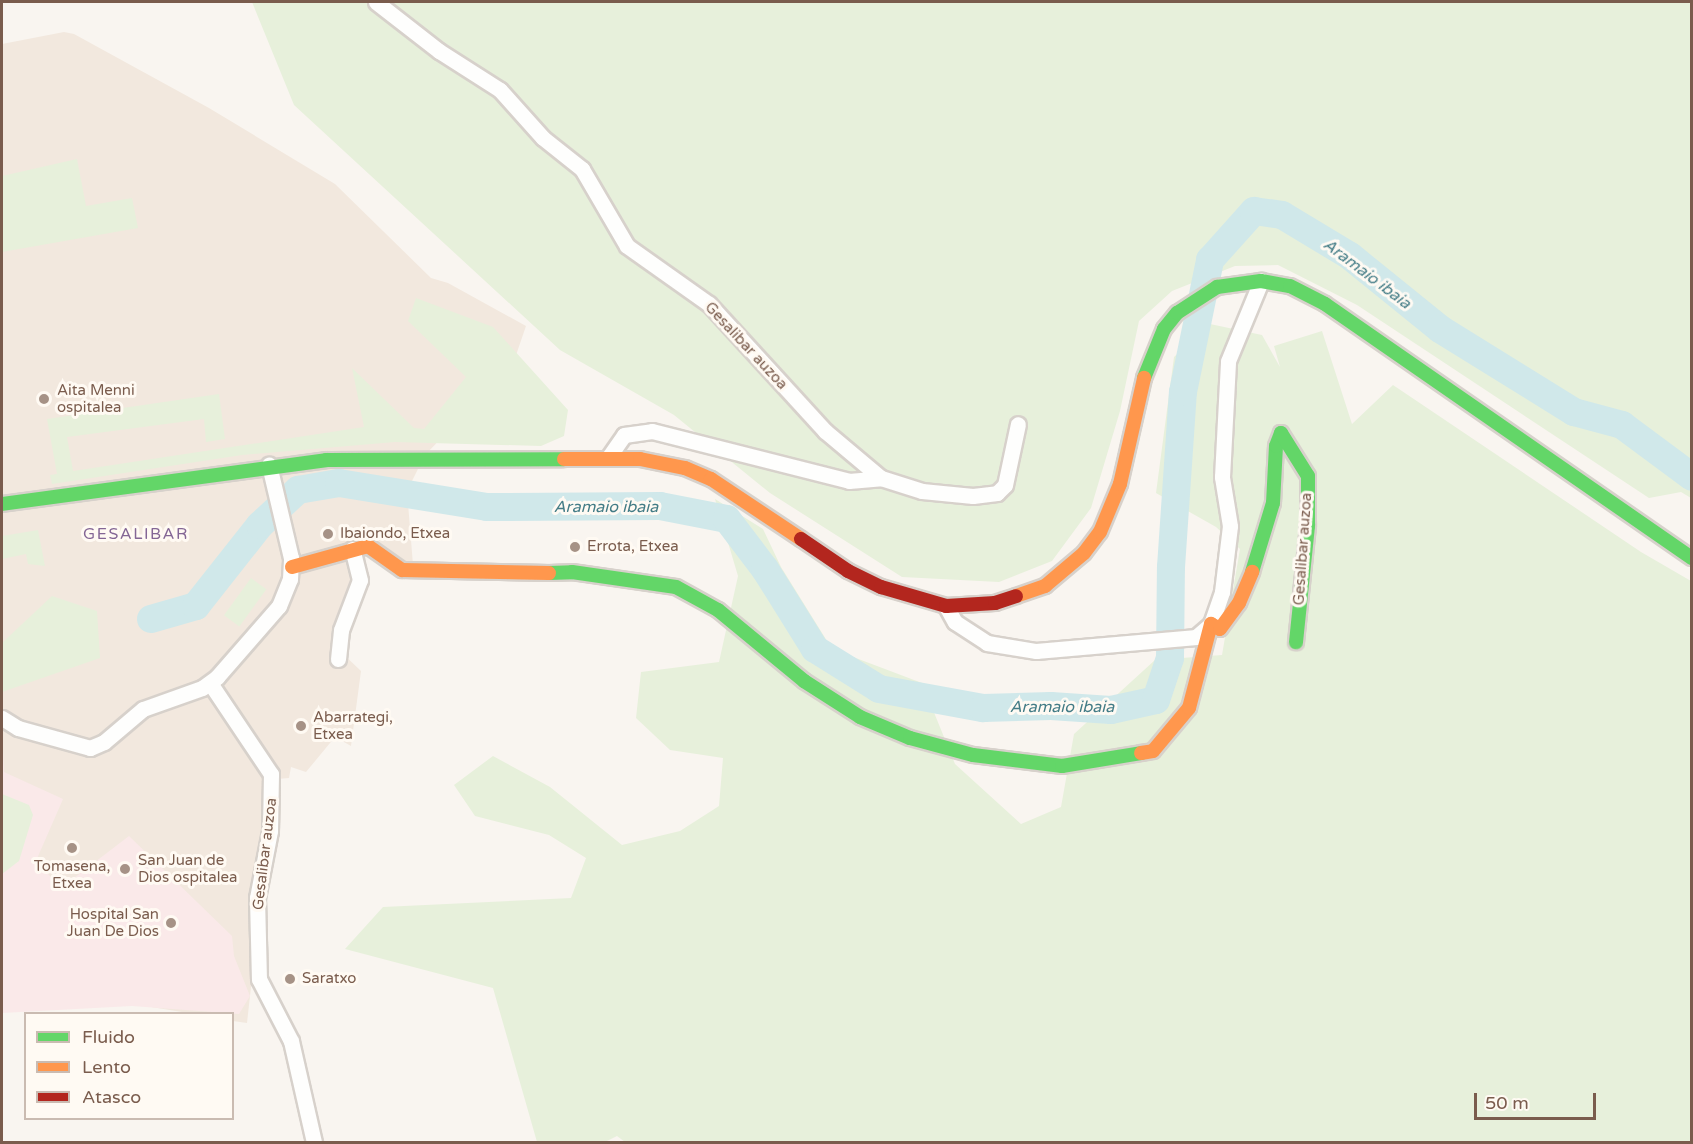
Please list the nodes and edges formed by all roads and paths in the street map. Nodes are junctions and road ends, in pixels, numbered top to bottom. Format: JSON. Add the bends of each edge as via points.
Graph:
{"nodes":[{"id":1,"x":376,"y":2,"type":"edge"},
{"id":2,"x":1261,"y":280,"type":"junction"},
{"id":3,"x":1018,"y":424,"type":"dead end"},
{"id":4,"x":608,"y":458,"type":"junction"},
{"id":5,"x":269,"y":465,"type":"junction"},
{"id":6,"x":881,"y":478,"type":"junction"},
{"id":7,"x":2,"y":504,"type":"edge"},
{"id":8,"x":360,"y":548,"type":"junction"},
{"id":9,"x":1692,"y":558,"type":"edge"},
{"id":10,"x":292,"y":567,"type":"junction"},
{"id":11,"x":946,"y":606,"type":"junction"},
{"id":12,"x":1211,"y":624,"type":"junction"},
{"id":13,"x":1296,"y":642,"type":"dead end"},
{"id":14,"x":338,"y":659,"type":"dead end"},
{"id":15,"x":210,"y":682,"type":"junction"},
{"id":16,"x":2,"y":718,"type":"edge"},
{"id":17,"x":314,"y":1143,"type":"edge"}],
"edges":[{"from":1,"to":6,"type":"street","name":"Gesalibar auzoa","via":[[438,51],[500,90],[543,138],[582,169],[627,246],[709,304],[825,431]]},
{"from":2,"to":9,"type":"main road","via":[[1290,286],[1325,304]]},
{"from":2,"to":11,"type":"main road","via":[[1217,287],[1177,313],[1164,329],[1146,369],[1128,458],[1113,506],[1084,553],[1045,586],[1021,597]]},
{"from":2,"to":12,"type":"street","via":[[1228,361],[1222,477],[1230,526],[1222,592]]},
{"from":3,"to":6,"type":"street","name":"Gesalibar auzoa","via":[[1005,485],[997,493],[974,496],[922,491]]},
{"from":4,"to":5,"type":"main road","via":[[326,460]]},
{"from":4,"to":6,"type":"street","name":"Gesalibar auzoa","via":[[624,435],[652,431],[849,482]]},
{"from":4,"to":11,"type":"main road","via":[[663,462],[711,479],[848,571],[915,599]]},
{"from":5,"to":7,"type":"main road"},
{"from":5,"to":10,"type":"street"},
{"from":8,"to":10,"type":"main road"},
{"from":8,"to":12,"type":"main road","via":[[402,570],[506,575],[572,572],[676,587],[718,610],[804,681],[860,717],[910,738],[973,755],[1062,765],[1153,751],[1189,708]]},
{"from":8,"to":14,"type":"street","via":[[360,580],[341,630]]},
{"from":10,"to":15,"type":"street","via":[[279,606],[248,646]]},
{"from":11,"to":12,"type":"street","via":[[956,622],[987,643],[1036,651],[1196,637]]},
{"from":12,"to":13,"type":"main road","name":"Gesalibar auzoa","via":[[1215,630],[1226,622],[1250,581],[1274,503],[1276,446],[1281,433],[1308,476],[1308,526]]},
{"from":15,"to":16,"type":"street","via":[[143,709],[104,742],[90,748],[18,728]]},
{"from":15,"to":17,"type":"street","name":"Gesalibar auzoa","via":[[271,774],[270,831],[257,898],[259,979],[291,1041]]}]}
